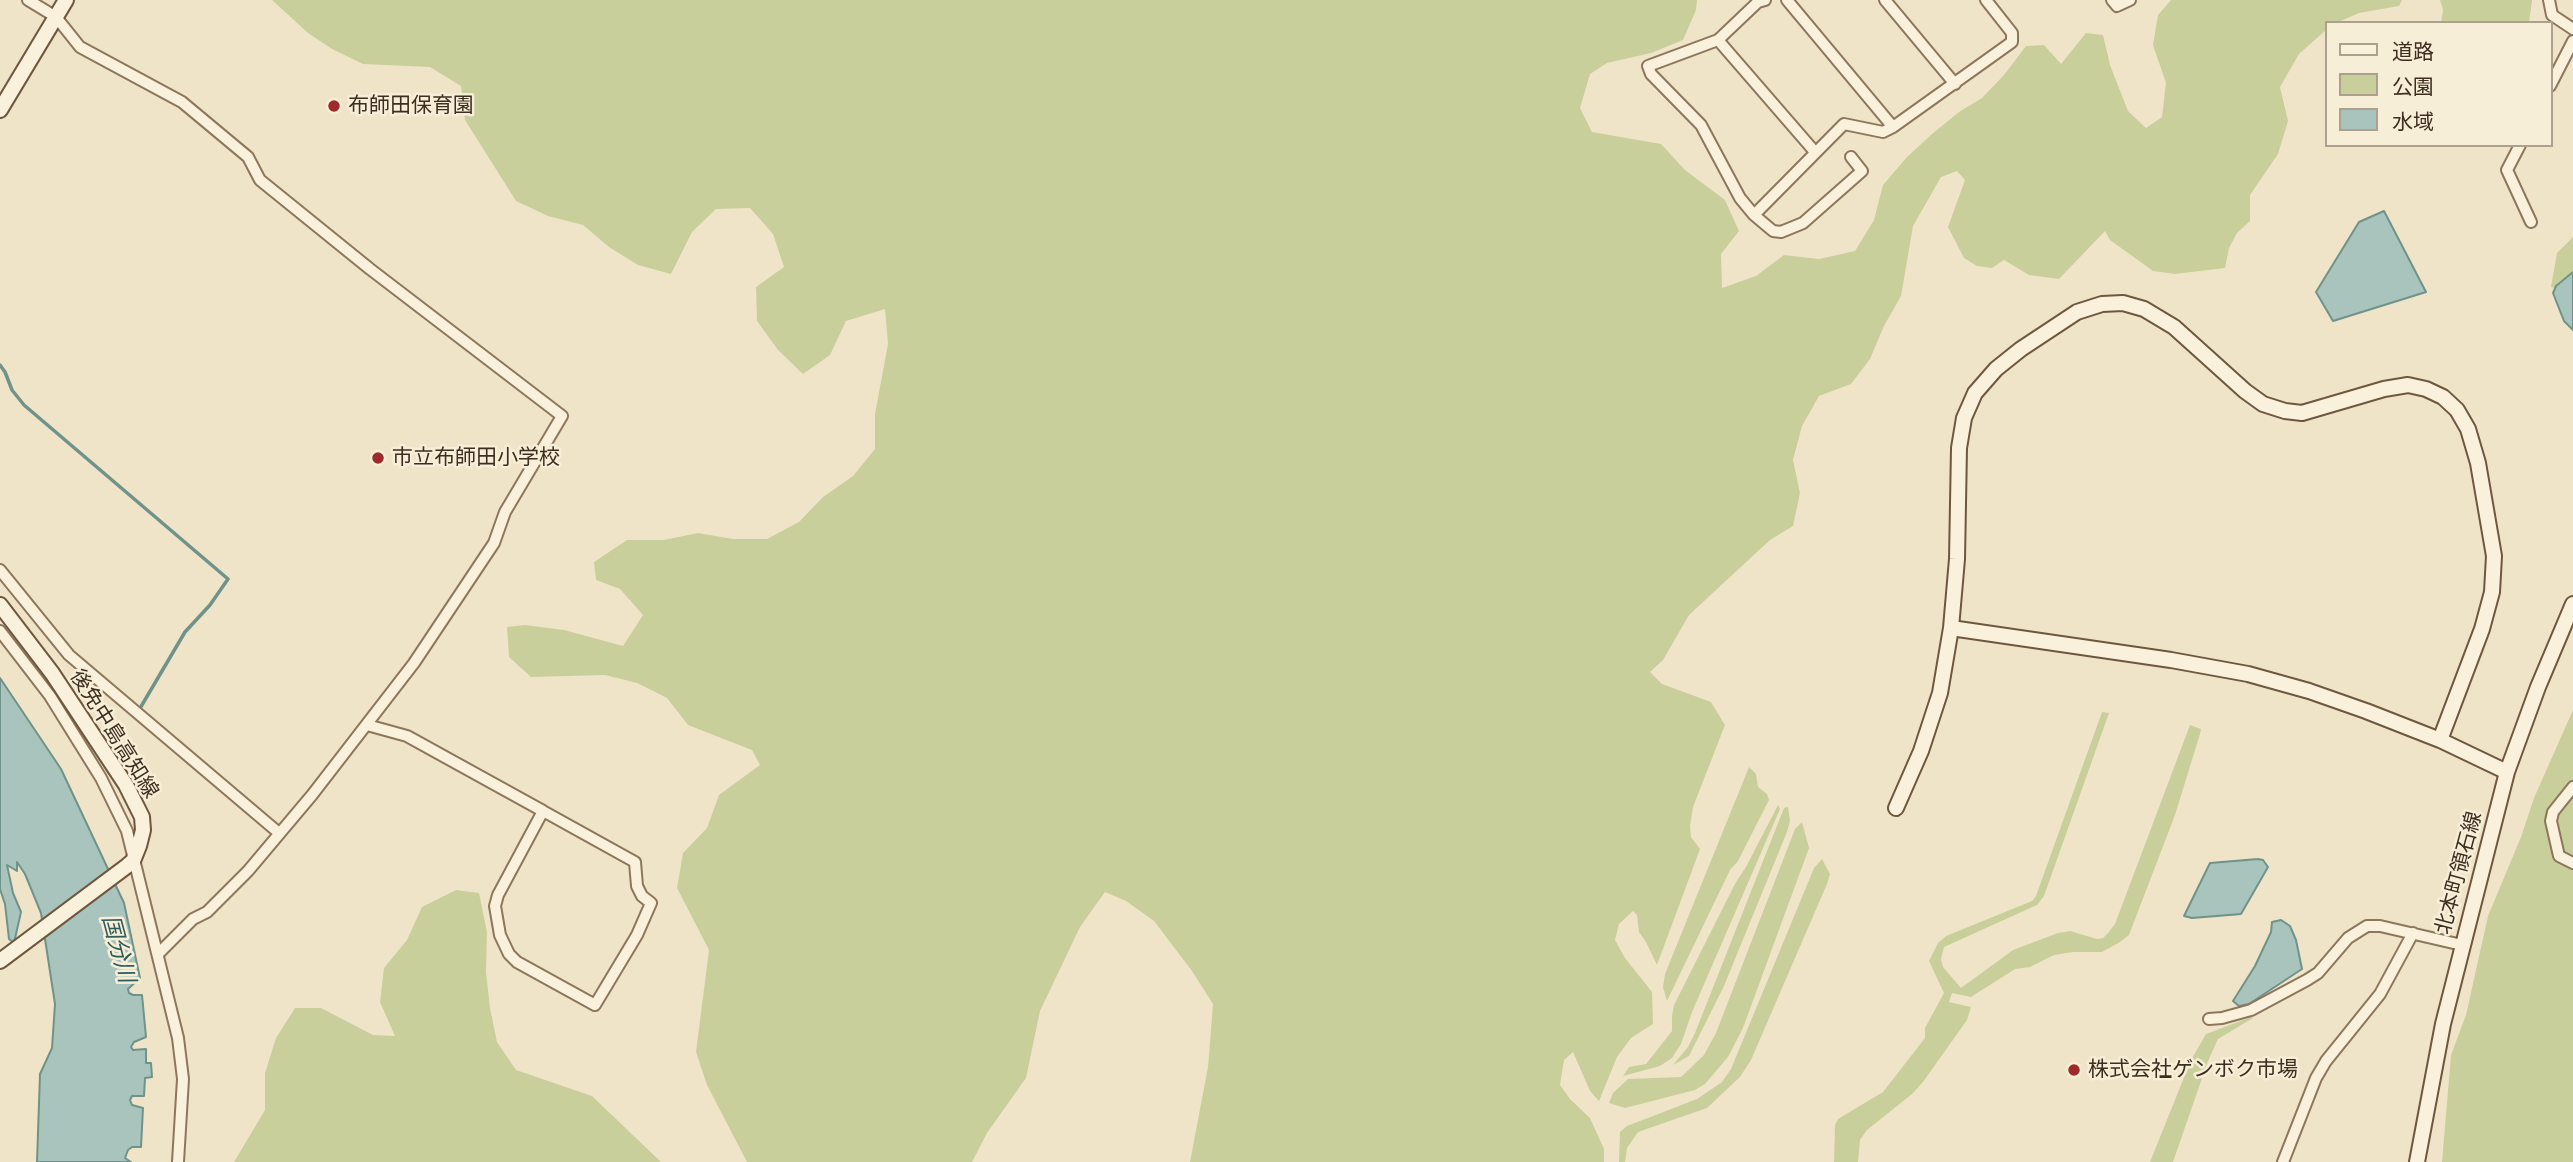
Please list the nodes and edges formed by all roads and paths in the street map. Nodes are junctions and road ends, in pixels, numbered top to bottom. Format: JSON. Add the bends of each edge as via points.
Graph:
{"nodes":[{"id":1,"x":28,"y":0,"type":"edge"},
{"id":2,"x":66,"y":0,"type":"edge"},
{"id":3,"x":1765,"y":0,"type":"edge"},
{"id":4,"x":1787,"y":0,"type":"edge"},
{"id":5,"x":1885,"y":0,"type":"edge"},
{"id":6,"x":1986,"y":0,"type":"edge"},
{"id":7,"x":2112,"y":0,"type":"edge"},
{"id":8,"x":2130,"y":0,"type":"edge"},
{"id":9,"x":2550,"y":1,"type":"edge"},
{"id":10,"x":56,"y":17,"type":"junction"},
{"id":11,"x":2573,"y":29,"type":"edge"},
{"id":12,"x":1718,"y":40,"type":"junction"},
{"id":13,"x":2573,"y":41,"type":"edge"},
{"id":14,"x":2552,"y":82,"type":"edge"},
{"id":15,"x":1955,"y":84,"type":"junction"},
{"id":16,"x":0,"y":110,"type":"edge"},
{"id":17,"x":1893,"y":127,"type":"junction"},
{"id":18,"x":2519,"y":147,"type":"edge"},
{"id":19,"x":1815,"y":152,"type":"junction"},
{"id":20,"x":1851,"y":157,"type":"dead end"},
{"id":21,"x":1754,"y":215,"type":"junction"},
{"id":22,"x":2531,"y":222,"type":"dead end"},
{"id":23,"x":0,"y":570,"type":"edge"},
{"id":24,"x":2573,"y":604,"type":"edge"},
{"id":25,"x":0,"y":605,"type":"edge"},
{"id":26,"x":1951,"y":628,"type":"junction"},
{"id":27,"x":0,"y":631,"type":"edge"},
{"id":28,"x":367,"y":725,"type":"junction"},
{"id":29,"x":2440,"y":740,"type":"junction"},
{"id":30,"x":2507,"y":772,"type":"junction"},
{"id":31,"x":2573,"y":787,"type":"edge"},
{"id":32,"x":1896,"y":808,"type":"dead end"},
{"id":33,"x":543,"y":811,"type":"junction"},
{"id":34,"x":279,"y":833,"type":"junction"},
{"id":35,"x":2573,"y":863,"type":"edge"},
{"id":36,"x":130,"y":864,"type":"junction"},
{"id":37,"x":2413,"y":933,"type":"junction"},
{"id":38,"x":2462,"y":945,"type":"junction"},
{"id":39,"x":158,"y":954,"type":"junction"},
{"id":40,"x":0,"y":960,"type":"edge"},
{"id":41,"x":2209,"y":1019,"type":"dead end"},
{"id":42,"x":179,"y":1158,"type":"edge"},
{"id":43,"x":2283,"y":1162,"type":"edge"},
{"id":44,"x":2417,"y":1162,"type":"edge"}],
"edges":[{"from":1,"to":10,"type":"street"},
{"from":2,"to":10,"type":"street"},
{"from":3,"to":12,"type":"street"},
{"from":4,"to":17,"type":"street"},
{"from":5,"to":15,"type":"street"},
{"from":6,"to":15,"type":"street","via":[[2012,33],[2012,42]]},
{"from":7,"to":8,"type":"street","via":[[2117,6]]},
{"from":9,"to":11,"type":"street","via":[[2552,15]]},
{"from":10,"to":16,"type":"street"},
{"from":10,"to":28,"type":"street","via":[[80,47],[182,102],[248,157],[260,180],[562,416],[505,512],[494,542]]},
{"from":12,"to":19,"type":"street"},
{"from":12,"to":21,"type":"street","via":[[1648,66],[1701,125]]},
{"from":13,"to":14,"type":"street"},
{"from":15,"to":17,"type":"street"},
{"from":17,"to":19,"type":"street","via":[[1883,132],[1844,124]]},
{"from":18,"to":22,"type":"street","via":[[2507,170]]},
{"from":19,"to":21,"type":"street"},
{"from":20,"to":21,"type":"street","via":[[1862,172],[1803,223],[1773,231]]},
{"from":23,"to":34,"type":"street","via":[[69,656]]},
{"from":24,"to":30,"type":"street","name":"北本町領石線"},
{"from":25,"to":36,"type":"street","name":"後免中島高知線","via":[[52,673],[136,803],[143,830]]},
{"from":26,"to":29,"type":"street","via":[[2248,674],[2332,699]]},
{"from":26,"to":29,"type":"street","via":[[1959,448],[1964,418],[1975,393],[2013,355],[2077,312],[2123,303],[2144,309],[2174,327],[2245,391],[2284,411],[2302,413],[2408,385],[2443,397],[2457,410],[2478,463],[2494,556],[2492,592],[2482,629]]},
{"from":26,"to":32,"type":"street","via":[[1940,692],[1922,751]]},
{"from":27,"to":36,"type":"street","via":[[50,696],[101,778],[127,831]]},
{"from":28,"to":33,"type":"street","via":[[407,736]]},
{"from":28,"to":34,"type":"street"},
{"from":29,"to":30,"type":"street"},
{"from":30,"to":38,"type":"street","name":"北本町領石線"},
{"from":31,"to":35,"type":"street","via":[[2551,821],[2559,856]]},
{"from":33,"to":33,"type":"street","via":[[498,895],[495,906],[500,935],[517,962],[596,1004],[651,903],[637,886],[635,862]]},
{"from":34,"to":39,"type":"street","via":[[248,871]]},
{"from":36,"to":39,"type":"street"},
{"from":36,"to":40,"type":"street"},
{"from":37,"to":38,"type":"street"},
{"from":37,"to":41,"type":"street","via":[[2380,926],[2360,929],[2308,980],[2251,1010]]},
{"from":37,"to":43,"type":"street","via":[[2379,994],[2316,1078]]},
{"from":38,"to":44,"type":"street","name":"北本町領石線"},
{"from":39,"to":42,"type":"street","via":[[183,1079]]}]}
